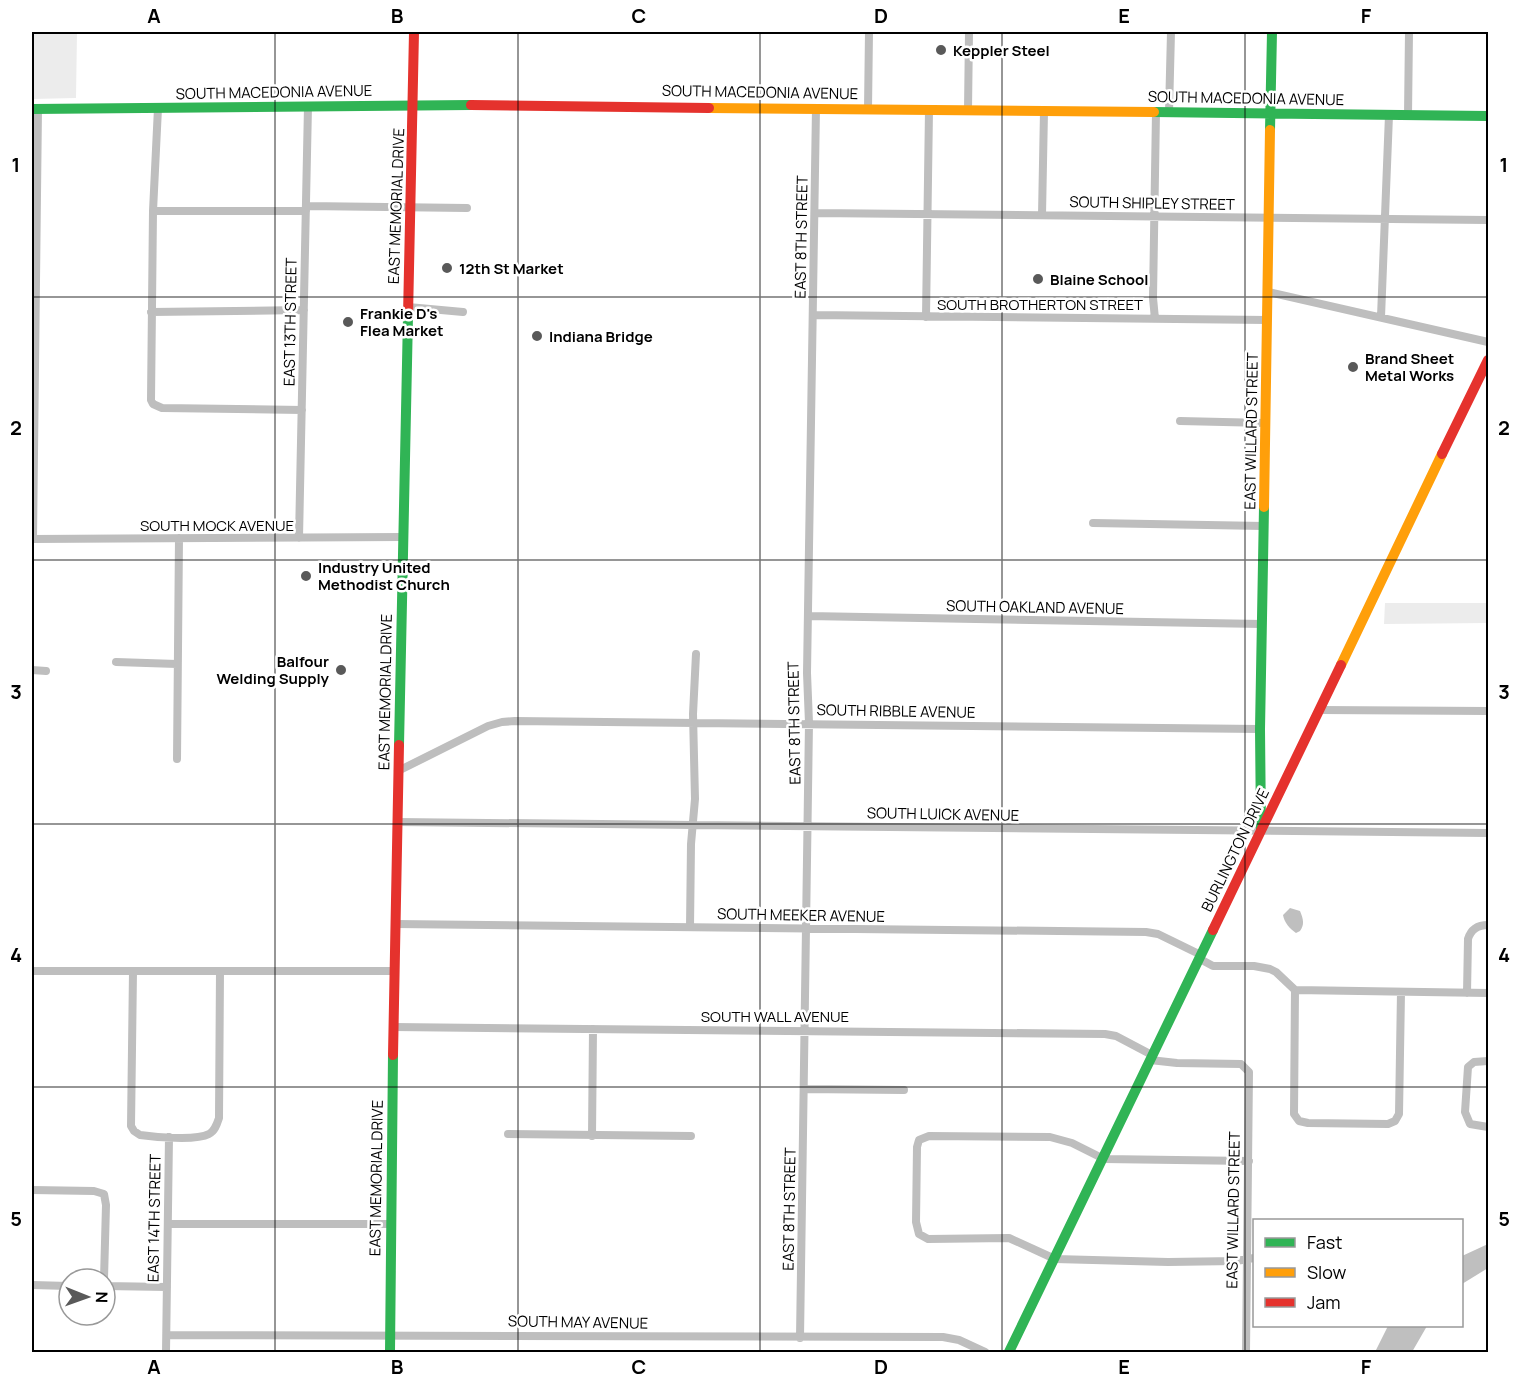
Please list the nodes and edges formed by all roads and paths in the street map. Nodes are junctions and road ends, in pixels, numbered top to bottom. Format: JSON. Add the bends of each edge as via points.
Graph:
{"nodes":[{"id":1,"x":414,"y":32,"type":"edge"},
{"id":2,"x":869,"y":32,"type":"edge"},
{"id":3,"x":969,"y":32,"type":"edge"},
{"id":4,"x":1171,"y":32,"type":"edge"},
{"id":5,"x":1272,"y":32,"type":"edge"},
{"id":6,"x":1409,"y":32,"type":"edge"},
{"id":7,"x":414,"y":105,"type":"junction"},
{"id":8,"x":308,"y":106,"type":"junction"},
{"id":9,"x":158,"y":108,"type":"junction"},
{"id":10,"x":816,"y":108,"type":"junction"},
{"id":11,"x":35,"y":109,"type":"edge"},
{"id":12,"x":868,"y":109,"type":"junction"},
{"id":13,"x":929,"y":110,"type":"junction"},
{"id":14,"x":968,"y":110,"type":"junction"},
{"id":15,"x":1044,"y":111,"type":"junction"},
{"id":16,"x":1156,"y":112,"type":"junction"},
{"id":17,"x":1169,"y":112,"type":"junction"},
{"id":18,"x":1271,"y":114,"type":"junction"},
{"id":19,"x":1389,"y":115,"type":"junction"},
{"id":20,"x":1408,"y":115,"type":"junction"},
{"id":21,"x":1488,"y":116,"type":"edge"},
{"id":22,"x":412,"y":208,"type":"junction"},
{"id":23,"x":467,"y":208,"type":"dead end"},
{"id":24,"x":306,"y":209,"type":"junction"},
{"id":25,"x":153,"y":211,"type":"junction"},
{"id":26,"x":815,"y":213,"type":"junction"},
{"id":27,"x":927,"y":214,"type":"junction"},
{"id":28,"x":1042,"y":215,"type":"junction"},
{"id":29,"x":1154,"y":217,"type":"junction"},
{"id":30,"x":1269,"y":218,"type":"junction"},
{"id":31,"x":1386,"y":219,"type":"junction"},
{"id":32,"x":1488,"y":220,"type":"edge"},
{"id":33,"x":1268,"y":292,"type":"junction"},
{"id":34,"x":408,"y":307,"type":"junction"},
{"id":35,"x":304,"y":310,"type":"junction"},
{"id":36,"x":151,"y":312,"type":"junction"},
{"id":37,"x":464,"y":312,"type":"dead end"},
{"id":38,"x":813,"y":315,"type":"junction"},
{"id":39,"x":926,"y":317,"type":"junction"},
{"id":40,"x":1381,"y":317,"type":"junction"},
{"id":41,"x":1155,"y":319,"type":"junction"},
{"id":42,"x":1267,"y":320,"type":"junction"},
{"id":43,"x":1488,"y":342,"type":"edge"},
{"id":44,"x":1488,"y":360,"type":"edge"},
{"id":45,"x":302,"y":410,"type":"junction"},
{"id":46,"x":1180,"y":421,"type":"dead end"},
{"id":47,"x":1266,"y":423,"type":"junction"},
{"id":48,"x":1093,"y":523,"type":"dead end"},
{"id":49,"x":1264,"y":526,"type":"junction"},
{"id":50,"x":403,"y":537,"type":"junction"},
{"id":51,"x":179,"y":538,"type":"junction"},
{"id":52,"x":299,"y":538,"type":"junction"},
{"id":53,"x":32,"y":539,"type":"edge"},
{"id":54,"x":808,"y":616,"type":"junction"},
{"id":55,"x":1262,"y":624,"type":"junction"},
{"id":56,"x":696,"y":654,"type":"dead end"},
{"id":57,"x":116,"y":662,"type":"dead end"},
{"id":58,"x":177,"y":664,"type":"junction"},
{"id":59,"x":32,"y":670,"type":"edge"},
{"id":60,"x":46,"y":671,"type":"dead end"},
{"id":61,"x":1320,"y":710,"type":"junction"},
{"id":62,"x":1488,"y":711,"type":"edge"},
{"id":63,"x":694,"y":722,"type":"junction"},
{"id":64,"x":809,"y":723,"type":"junction"},
{"id":65,"x":1260,"y":729,"type":"junction"},
{"id":66,"x":177,"y":759,"type":"dead end"},
{"id":67,"x":398,"y":771,"type":"junction"},
{"id":68,"x":397,"y":822,"type":"junction"},
{"id":69,"x":694,"y":825,"type":"junction"},
{"id":70,"x":808,"y":827,"type":"junction"},
{"id":71,"x":1261,"y":831,"type":"junction"},
{"id":72,"x":1488,"y":833,"type":"edge"},
{"id":73,"x":395,"y":924,"type":"junction"},
{"id":74,"x":1488,"y":925,"type":"edge"},
{"id":75,"x":690,"y":927,"type":"junction"},
{"id":76,"x":806,"y":928,"type":"junction"},
{"id":77,"x":1201,"y":957,"type":"junction"},
{"id":78,"x":32,"y":971,"type":"edge"},
{"id":79,"x":133,"y":971,"type":"junction"},
{"id":80,"x":220,"y":971,"type":"junction"},
{"id":81,"x":394,"y":971,"type":"junction"},
{"id":82,"x":1295,"y":990,"type":"junction"},
{"id":83,"x":1401,"y":992,"type":"junction"},
{"id":84,"x":1467,"y":993,"type":"junction"},
{"id":85,"x":1488,"y":993,"type":"edge"},
{"id":86,"x":393,"y":1027,"type":"junction"},
{"id":87,"x":593,"y":1029,"type":"junction"},
{"id":88,"x":805,"y":1029,"type":"junction"},
{"id":89,"x":1151,"y":1058,"type":"junction"},
{"id":90,"x":1488,"y":1061,"type":"edge"},
{"id":91,"x":1246,"y":1068,"type":"joint"},
{"id":92,"x":804,"y":1089,"type":"junction"},
{"id":93,"x":904,"y":1090,"type":"dead end"},
{"id":94,"x":1488,"y":1127,"type":"edge"},
{"id":95,"x":508,"y":1134,"type":"dead end"},
{"id":96,"x":592,"y":1136,"type":"junction"},
{"id":97,"x":691,"y":1136,"type":"dead end"},
{"id":98,"x":169,"y":1137,"type":"junction"},
{"id":99,"x":1104,"y":1159,"type":"junction"},
{"id":100,"x":1249,"y":1161,"type":"junction"},
{"id":101,"x":32,"y":1190,"type":"edge"},
{"id":102,"x":168,"y":1224,"type":"junction"},
{"id":103,"x":390,"y":1224,"type":"junction"},
{"id":104,"x":1055,"y":1259,"type":"junction"},
{"id":105,"x":1251,"y":1259,"type":"edge"},
{"id":106,"x":104,"y":1267,"type":"edge"},
{"id":107,"x":32,"y":1285,"type":"edge"},
{"id":108,"x":57,"y":1286,"type":"edge"},
{"id":109,"x":117,"y":1286,"type":"edge"},
{"id":110,"x":167,"y":1287,"type":"junction"},
{"id":111,"x":390,"y":1334,"type":"junction"},
{"id":112,"x":167,"y":1335,"type":"junction"},
{"id":113,"x":800,"y":1338,"type":"junction"},
{"id":114,"x":166,"y":1353,"type":"edge"},
{"id":115,"x":390,"y":1353,"type":"edge"},
{"id":116,"x":985,"y":1353,"type":"edge"},
{"id":117,"x":1009,"y":1353,"type":"edge"},
{"id":118,"x":1246,"y":1353,"type":"edge"}],
"edges":[{"from":1,"to":7,"type":"street","name":"EAST MEMORIAL DRIVE"},
{"from":2,"to":12,"type":"street"},
{"from":3,"to":14,"type":"street"},
{"from":4,"to":17,"type":"street"},
{"from":5,"to":18,"type":"street","name":"EAST WILLARD STREET"},
{"from":6,"to":20,"type":"street"},
{"from":7,"to":8,"type":"street","name":"SOUTH MACEDONIA AVENUE"},
{"from":7,"to":10,"type":"street","name":"SOUTH MACEDONIA AVENUE"},
{"from":7,"to":22,"type":"street","name":"EAST MEMORIAL DRIVE"},
{"from":8,"to":9,"type":"street","name":"SOUTH MACEDONIA AVENUE"},
{"from":8,"to":24,"type":"street","name":"EAST 13TH STREET"},
{"from":9,"to":11,"type":"street","name":"SOUTH MACEDONIA AVENUE"},
{"from":9,"to":25,"type":"street"},
{"from":10,"to":12,"type":"street","name":"SOUTH MACEDONIA AVENUE"},
{"from":10,"to":26,"type":"street","name":"EAST 8TH STREET"},
{"from":11,"to":53,"type":"street"},
{"from":12,"to":13,"type":"street","name":"SOUTH MACEDONIA AVENUE"},
{"from":13,"to":14,"type":"street","name":"SOUTH MACEDONIA AVENUE"},
{"from":13,"to":27,"type":"street"},
{"from":14,"to":15,"type":"street","name":"SOUTH MACEDONIA AVENUE"},
{"from":15,"to":16,"type":"street","name":"SOUTH MACEDONIA AVENUE"},
{"from":15,"to":28,"type":"street"},
{"from":16,"to":17,"type":"street","name":"SOUTH MACEDONIA AVENUE"},
{"from":16,"to":29,"type":"street"},
{"from":17,"to":18,"type":"street","name":"SOUTH MACEDONIA AVENUE"},
{"from":18,"to":19,"type":"street","name":"SOUTH MACEDONIA AVENUE"},
{"from":18,"to":30,"type":"street","name":"EAST WILLARD STREET"},
{"from":19,"to":20,"type":"street","name":"SOUTH MACEDONIA AVENUE"},
{"from":19,"to":31,"type":"street"},
{"from":20,"to":21,"type":"street","name":"SOUTH MACEDONIA AVENUE"},
{"from":22,"to":23,"type":"street"},
{"from":22,"to":24,"type":"street"},
{"from":22,"to":34,"type":"street","name":"EAST MEMORIAL DRIVE"},
{"from":24,"to":25,"type":"street"},
{"from":24,"to":35,"type":"street","name":"EAST 13TH STREET"},
{"from":25,"to":36,"type":"street"},
{"from":26,"to":27,"type":"street","name":"SOUTH SHIPLEY STREET"},
{"from":26,"to":38,"type":"street","name":"EAST 8TH STREET"},
{"from":27,"to":28,"type":"street","name":"SOUTH SHIPLEY STREET"},
{"from":27,"to":39,"type":"street"},
{"from":28,"to":29,"type":"street","name":"SOUTH SHIPLEY STREET"},
{"from":29,"to":30,"type":"street","name":"SOUTH SHIPLEY STREET"},
{"from":29,"to":41,"type":"street"},
{"from":30,"to":31,"type":"street","name":"SOUTH SHIPLEY STREET"},
{"from":30,"to":33,"type":"street","name":"EAST WILLARD STREET"},
{"from":31,"to":32,"type":"street","name":"SOUTH SHIPLEY STREET"},
{"from":31,"to":40,"type":"street"},
{"from":33,"to":40,"type":"street"},
{"from":33,"to":42,"type":"street","name":"EAST WILLARD STREET"},
{"from":34,"to":37,"type":"street"},
{"from":34,"to":50,"type":"street","name":"EAST MEMORIAL DRIVE"},
{"from":35,"to":36,"type":"street"},
{"from":35,"to":45,"type":"street","name":"EAST 13TH STREET"},
{"from":36,"to":45,"type":"street","via":[[153,404],[162,408]]},
{"from":38,"to":39,"type":"street","name":"SOUTH BROTHERTON STREET"},
{"from":38,"to":54,"type":"street","name":"EAST 8TH STREET"},
{"from":39,"to":41,"type":"street","name":"SOUTH BROTHERTON STREET"},
{"from":40,"to":43,"type":"street"},
{"from":41,"to":42,"type":"street","name":"SOUTH BROTHERTON STREET"},
{"from":42,"to":47,"type":"street","name":"EAST WILLARD STREET"},
{"from":44,"to":61,"type":"street","name":"BURLINGTON DRIVE"},
{"from":45,"to":52,"type":"street","name":"EAST 13TH STREET"},
{"from":46,"to":47,"type":"street"},
{"from":47,"to":49,"type":"street","name":"EAST WILLARD STREET"},
{"from":48,"to":49,"type":"street"},
{"from":49,"to":55,"type":"street","name":"EAST WILLARD STREET"},
{"from":50,"to":52,"type":"street","name":"SOUTH MOCK AVENUE"},
{"from":50,"to":67,"type":"street","name":"EAST MEMORIAL DRIVE"},
{"from":51,"to":52,"type":"street","name":"SOUTH MOCK AVENUE"},
{"from":51,"to":53,"type":"street","name":"SOUTH MOCK AVENUE"},
{"from":51,"to":58,"type":"street"},
{"from":54,"to":55,"type":"street","name":"SOUTH OAKLAND AVENUE"},
{"from":54,"to":64,"type":"street","name":"EAST 8TH STREET"},
{"from":55,"to":65,"type":"street","name":"EAST WILLARD STREET"},
{"from":56,"to":63,"type":"street"},
{"from":57,"to":58,"type":"street"},
{"from":58,"to":66,"type":"street"},
{"from":59,"to":60,"type":"street"},
{"from":61,"to":62,"type":"street"},
{"from":61,"to":71,"type":"street","name":"BURLINGTON DRIVE"},
{"from":63,"to":64,"type":"street","name":"SOUTH RIBBLE AVENUE"},
{"from":63,"to":67,"type":"street","name":"SOUTH RIBBLE AVENUE","via":[[502,722]]},
{"from":63,"to":69,"type":"street"},
{"from":64,"to":65,"type":"street","name":"SOUTH RIBBLE AVENUE"},
{"from":64,"to":70,"type":"street","name":"EAST 8TH STREET"},
{"from":65,"to":71,"type":"street","name":"EAST WILLARD STREET"},
{"from":67,"to":68,"type":"street","name":"EAST MEMORIAL DRIVE"},
{"from":68,"to":69,"type":"street","name":"SOUTH LUICK AVENUE"},
{"from":68,"to":73,"type":"street","name":"EAST MEMORIAL DRIVE"},
{"from":69,"to":70,"type":"street","name":"SOUTH LUICK AVENUE"},
{"from":69,"to":75,"type":"street"},
{"from":70,"to":71,"type":"street","name":"SOUTH LUICK AVENUE"},
{"from":70,"to":76,"type":"street","name":"EAST 8TH STREET"},
{"from":71,"to":72,"type":"street","name":"SOUTH LUICK AVENUE"},
{"from":71,"to":77,"type":"street","name":"BURLINGTON DRIVE"},
{"from":73,"to":75,"type":"street","name":"SOUTH MEEKER AVENUE"},
{"from":73,"to":81,"type":"street","name":"EAST MEMORIAL DRIVE"},
{"from":74,"to":84,"type":"street","via":[[1479,926],[1468,939]]},
{"from":75,"to":76,"type":"street","name":"SOUTH MEEKER AVENUE"},
{"from":76,"to":77,"type":"street","name":"SOUTH MEEKER AVENUE","via":[[1153,932]]},
{"from":76,"to":88,"type":"street","name":"EAST 8TH STREET"},
{"from":77,"to":82,"type":"street","name":"SOUTH MEEKER AVENUE","via":[[1213,966],[1270,969]]},
{"from":77,"to":89,"type":"street","name":"BURLINGTON DRIVE"},
{"from":78,"to":79,"type":"street"},
{"from":79,"to":80,"type":"street"},
{"from":79,"to":98,"type":"street","name":"EAST 14TH STREET","via":[[130,1120],[132,1129],[140,1135]]},
{"from":80,"to":81,"type":"street"},
{"from":80,"to":98,"type":"street","via":[[219,1118],[210,1134]]},
{"from":81,"to":86,"type":"street","name":"EAST MEMORIAL DRIVE"},
{"from":82,"to":83,"type":"street"},
{"from":82,"to":83,"type":"street","via":[[1294,1114],[1299,1121],[1308,1123],[1388,1124],[1398,1118]]},
{"from":83,"to":84,"type":"street"},
{"from":84,"to":85,"type":"street"},
{"from":86,"to":87,"type":"street","name":"SOUTH WALL AVENUE"},
{"from":86,"to":103,"type":"street","name":"EAST MEMORIAL DRIVE"},
{"from":87,"to":88,"type":"street","name":"SOUTH WALL AVENUE"},
{"from":87,"to":96,"type":"street"},
{"from":88,"to":89,"type":"street","name":"SOUTH WALL AVENUE","via":[[1105,1034],[1116,1036]]},
{"from":88,"to":92,"type":"street","name":"EAST 8TH STREET"},
{"from":89,"to":91,"type":"street","name":"SOUTH WALL AVENUE","via":[[1177,1063],[1241,1064]]},
{"from":89,"to":99,"type":"street","name":"BURLINGTON DRIVE"},
{"from":90,"to":94,"type":"street","via":[[1474,1062],[1468,1067],[1465,1112],[1470,1124]]},
{"from":91,"to":100,"type":"street","name":"EAST WILLARD STREET"},
{"from":92,"to":93,"type":"street"},
{"from":92,"to":113,"type":"street","name":"EAST 8TH STREET"},
{"from":95,"to":96,"type":"street"},
{"from":96,"to":97,"type":"street"},
{"from":98,"to":102,"type":"street","name":"EAST 14TH STREET"},
{"from":99,"to":100,"type":"street"},
{"from":99,"to":104,"type":"street","name":"BURLINGTON DRIVE"},
{"from":99,"to":104,"type":"street","via":[[1072,1143],[1038,1136],[920,1139],[916,1159],[916,1222],[921,1236],[1009,1238]]},
{"from":100,"to":105,"type":"street","name":"EAST WILLARD STREET"},
{"from":101,"to":106,"type":"street","via":[[104,1194]]},
{"from":102,"to":103,"type":"street"},
{"from":102,"to":110,"type":"street","name":"EAST 14TH STREET"},
{"from":103,"to":111,"type":"street","name":"EAST MEMORIAL DRIVE"},
{"from":104,"to":105,"type":"street"},
{"from":104,"to":117,"type":"street","name":"BURLINGTON DRIVE"},
{"from":105,"to":118,"type":"street","name":"EAST WILLARD STREET"},
{"from":107,"to":108,"type":"street"},
{"from":109,"to":110,"type":"street"},
{"from":110,"to":112,"type":"street","name":"EAST 14TH STREET"},
{"from":111,"to":112,"type":"street","name":"SOUTH MAY AVENUE"},
{"from":111,"to":113,"type":"street","name":"SOUTH MAY AVENUE"},
{"from":111,"to":115,"type":"street","name":"EAST MEMORIAL DRIVE"},
{"from":112,"to":114,"type":"street","name":"EAST 14TH STREET"},
{"from":113,"to":116,"type":"street","name":"SOUTH MAY AVENUE","via":[[943,1337]]}]}
